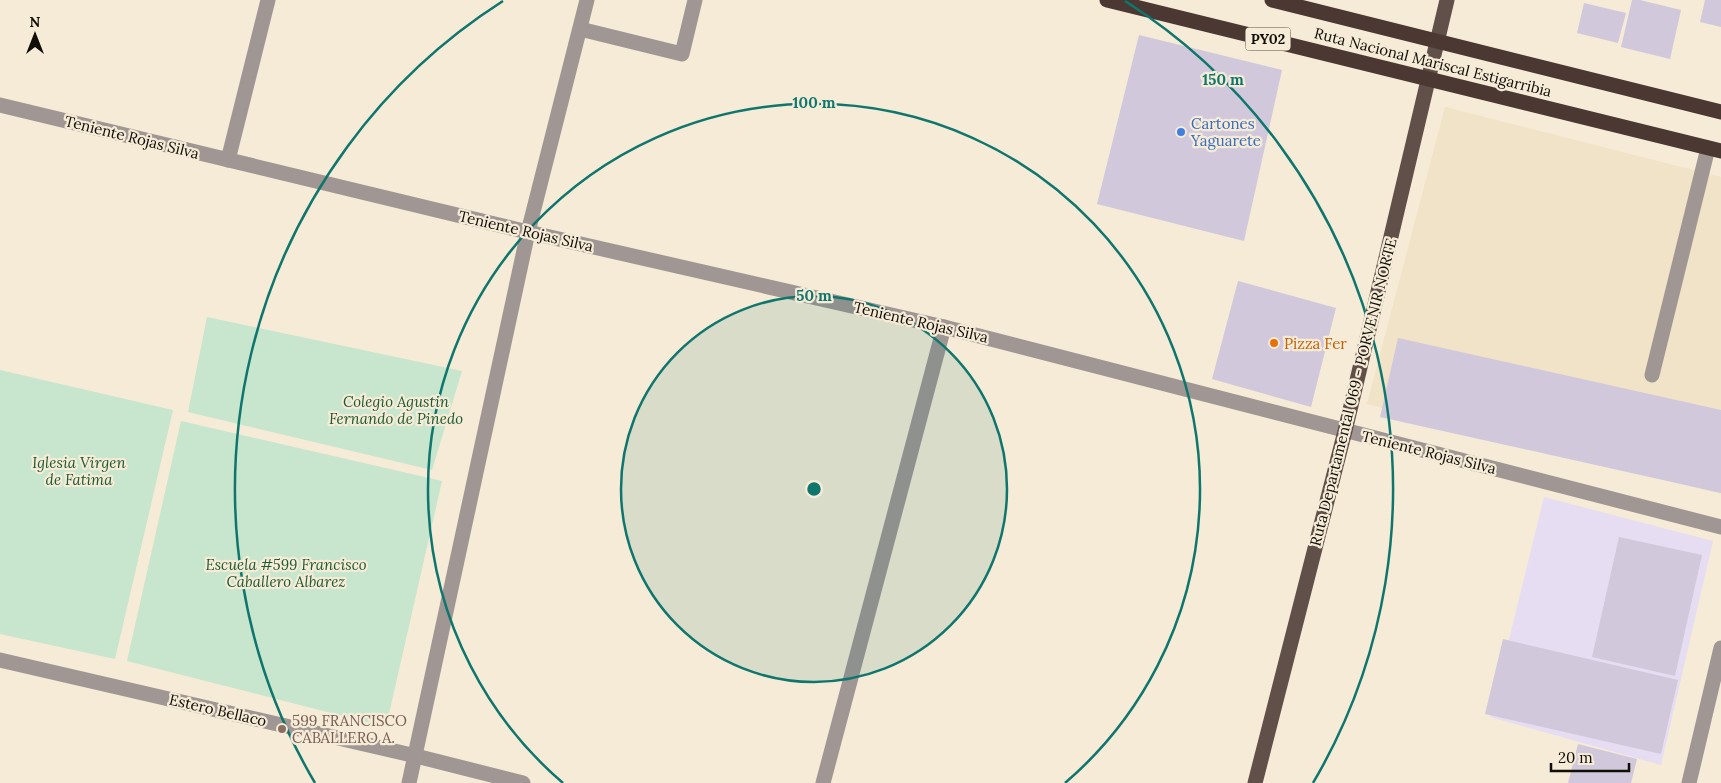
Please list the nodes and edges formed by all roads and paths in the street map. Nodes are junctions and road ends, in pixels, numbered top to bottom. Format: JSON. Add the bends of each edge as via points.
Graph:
{"nodes":[{"id":1,"x":268,"y":0,"type":"edge"},
{"id":2,"x":587,"y":0,"type":"edge"},
{"id":3,"x":695,"y":0,"type":"edge"},
{"id":4,"x":1107,"y":0,"type":"edge"},
{"id":5,"x":1272,"y":0,"type":"edge"},
{"id":6,"x":1446,"y":0,"type":"edge"},
{"id":7,"x":580,"y":29,"type":"junction"},
{"id":8,"x":1436,"y":41,"type":"junction"},
{"id":9,"x":1428,"y":79,"type":"junction"},
{"id":10,"x":0,"y":105,"type":"edge"},
{"id":11,"x":1721,"y":112,"type":"edge"},
{"id":12,"x":1714,"y":150,"type":"edge"},
{"id":13,"x":228,"y":160,"type":"junction"},
{"id":14,"x":528,"y":232,"type":"junction"},
{"id":15,"x":944,"y":327,"type":"junction"},
{"id":16,"x":1652,"y":375,"type":"dead end"},
{"id":17,"x":1345,"y":431,"type":"junction"},
{"id":18,"x":1721,"y":527,"type":"edge"},
{"id":19,"x":1721,"y":648,"type":"edge"},
{"id":20,"x":0,"y":660,"type":"edge"},
{"id":21,"x":416,"y":756,"type":"junction"},
{"id":22,"x":409,"y":783,"type":"edge"},
{"id":23,"x":523,"y":783,"type":"edge"},
{"id":24,"x":823,"y":783,"type":"edge"},
{"id":25,"x":1256,"y":783,"type":"edge"},
{"id":26,"x":1689,"y":783,"type":"edge"}],
"edges":[{"from":1,"to":13,"type":"street"},
{"from":2,"to":7,"type":"street"},
{"from":3,"to":7,"type":"street","via":[[682,54]]},
{"from":4,"to":9,"type":"highway","name":"Ruta Nacional Mariscal Estigarribia","number":"PY02"},
{"from":5,"to":8,"type":"highway","name":"Ruta Nacional Mariscal Estigarribia","number":"PY02"},
{"from":6,"to":8,"type":"main road","name":"Ruta Departamental 069 - PORVENIR NORTE"},
{"from":7,"to":14,"type":"street"},
{"from":8,"to":9,"type":"main road","name":"Ruta Departamental 069 - PORVENIR NORTE"},
{"from":8,"to":11,"type":"highway","name":"Ruta Nacional Mariscal Estigarribia","number":"PY02"},
{"from":9,"to":12,"type":"highway","name":"Ruta Nacional Mariscal Estigarribia","number":"PY02"},
{"from":9,"to":17,"type":"main road","name":"Ruta Departamental 069 - PORVENIR NORTE"},
{"from":10,"to":13,"type":"street","name":"Teniente Rojas Silva"},
{"from":12,"to":16,"type":"street"},
{"from":13,"to":14,"type":"street","name":"Teniente Rojas Silva"},
{"from":14,"to":15,"type":"street","name":"Teniente Rojas Silva"},
{"from":14,"to":21,"type":"street"},
{"from":15,"to":17,"type":"street","name":"Teniente Rojas Silva"},
{"from":15,"to":24,"type":"street"},
{"from":17,"to":18,"type":"street","name":"Teniente Rojas Silva"},
{"from":17,"to":25,"type":"main road","name":"Ruta Departamental 069 - PORVENIR NORTE"},
{"from":19,"to":26,"type":"street"},
{"from":20,"to":21,"type":"street","name":"Estero Bellaco"},
{"from":21,"to":22,"type":"street"},
{"from":21,"to":23,"type":"street","name":"Estero Bellaco"}]}
